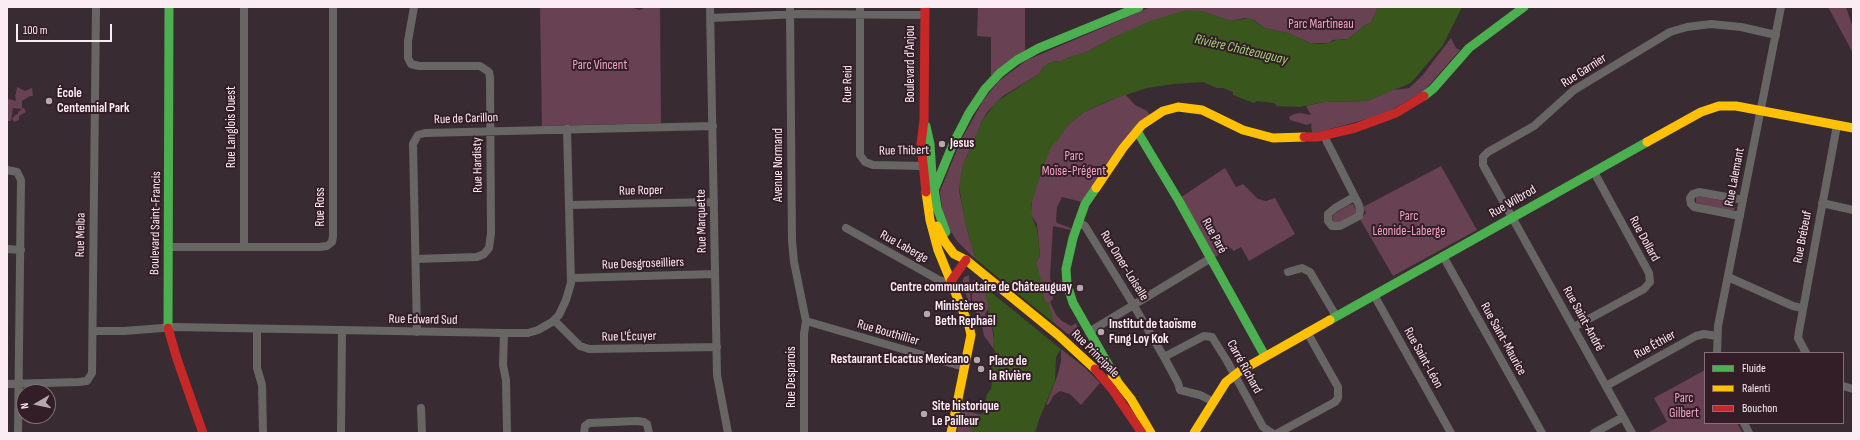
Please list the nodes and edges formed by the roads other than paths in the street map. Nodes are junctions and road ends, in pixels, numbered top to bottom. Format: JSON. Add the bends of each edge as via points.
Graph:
{"nodes":[{"id":1,"x":96,"y":7,"type":"edge"},
{"id":2,"x":170,"y":7,"type":"edge"},
{"id":3,"x":244,"y":7,"type":"edge"},
{"id":4,"x":333,"y":7,"type":"edge"},
{"id":5,"x":414,"y":7,"type":"edge"},
{"id":6,"x":710,"y":7,"type":"edge"},
{"id":7,"x":1524,"y":7,"type":"edge"},
{"id":8,"x":1781,"y":7,"type":"edge"},
{"id":9,"x":1133,"y":8,"type":"edge"},
{"id":10,"x":790,"y":11,"type":"edge"},
{"id":11,"x":860,"y":11,"type":"edge"},
{"id":12,"x":925,"y":11,"type":"edge"},
{"id":13,"x":711,"y":18,"type":"junction"},
{"id":14,"x":1776,"y":34,"type":"junction"},
{"id":15,"x":1761,"y":110,"type":"junction"},
{"id":16,"x":1837,"y":125,"type":"junction"},
{"id":17,"x":713,"y":126,"type":"junction"},
{"id":18,"x":1853,"y":128,"type":"edge"},
{"id":19,"x":567,"y":129,"type":"junction"},
{"id":20,"x":490,"y":131,"type":"junction"},
{"id":21,"x":1137,"y":131,"type":"junction"},
{"id":22,"x":1324,"y":136,"type":"junction"},
{"id":23,"x":863,"y":160,"type":"joint"},
{"id":24,"x":946,"y":160,"type":"junction"},
{"id":25,"x":927,"y":166,"type":"junction"},
{"id":26,"x":7,"y":170,"type":"edge"},
{"id":27,"x":1594,"y":172,"type":"junction"},
{"id":28,"x":934,"y":190,"type":"junction"},
{"id":29,"x":1354,"y":197,"type":"dead end"},
{"id":30,"x":1743,"y":200,"type":"junction"},
{"id":31,"x":714,"y":202,"type":"junction"},
{"id":32,"x":1822,"y":204,"type":"junction"},
{"id":33,"x":569,"y":205,"type":"junction"},
{"id":34,"x":930,"y":208,"type":"junction"},
{"id":35,"x":1853,"y":210,"type":"edge"},
{"id":36,"x":1740,"y":216,"type":"junction"},
{"id":37,"x":1513,"y":217,"type":"junction"},
{"id":38,"x":1078,"y":222,"type":"junction"},
{"id":39,"x":846,"y":228,"type":"dead end"},
{"id":40,"x":169,"y":247,"type":"junction"},
{"id":41,"x":244,"y":247,"type":"junction"},
{"id":42,"x":7,"y":249,"type":"edge"},
{"id":43,"x":20,"y":250,"type":"junction"},
{"id":44,"x":1443,"y":256,"type":"junction"},
{"id":45,"x":1210,"y":258,"type":"junction"},
{"id":46,"x":416,"y":259,"type":"junction"},
{"id":47,"x":966,"y":260,"type":"junction"},
{"id":48,"x":1288,"y":272,"type":"dead end"},
{"id":49,"x":715,"y":274,"type":"junction"},
{"id":50,"x":1728,"y":277,"type":"junction"},
{"id":51,"x":572,"y":278,"type":"junction"},
{"id":52,"x":951,"y":281,"type":"junction"},
{"id":53,"x":1374,"y":295,"type":"junction"},
{"id":54,"x":1134,"y":305,"type":"junction"},
{"id":55,"x":1802,"y":308,"type":"junction"},
{"id":56,"x":1336,"y":316,"type":"junction"},
{"id":57,"x":554,"y":320,"type":"junction"},
{"id":58,"x":806,"y":321,"type":"junction"},
{"id":59,"x":168,"y":327,"type":"junction"},
{"id":60,"x":1574,"y":327,"type":"junction"},
{"id":61,"x":257,"y":329,"type":"junction"},
{"id":62,"x":342,"y":330,"type":"junction"},
{"id":63,"x":93,"y":331,"type":"junction"},
{"id":64,"x":417,"y":332,"type":"junction"},
{"id":65,"x":1089,"y":332,"type":"junction"},
{"id":66,"x":1307,"y":332,"type":"junction"},
{"id":67,"x":504,"y":333,"type":"junction"},
{"id":68,"x":1058,"y":335,"type":"junction"},
{"id":69,"x":1717,"y":336,"type":"junction"},
{"id":70,"x":717,"y":347,"type":"junction"},
{"id":71,"x":1717,"y":352,"type":"edge"},
{"id":72,"x":1805,"y":352,"type":"edge"},
{"id":73,"x":1265,"y":356,"type":"junction"},
{"id":74,"x":1164,"y":357,"type":"junction"},
{"id":75,"x":964,"y":367,"type":"junction"},
{"id":76,"x":1235,"y":375,"type":"junction"},
{"id":77,"x":1117,"y":380,"type":"junction"},
{"id":78,"x":19,"y":384,"type":"joint"},
{"id":79,"x":1606,"y":386,"type":"junction"},
{"id":80,"x":1212,"y":401,"type":"junction"},
{"id":81,"x":421,"y":408,"type":"dead end"},
{"id":82,"x":1623,"y":417,"type":"junction"},
{"id":83,"x":1200,"y":423,"type":"junction"},
{"id":84,"x":1744,"y":424,"type":"edge"},
{"id":85,"x":203,"y":433,"type":"edge"},
{"id":86,"x":262,"y":433,"type":"edge"},
{"id":87,"x":341,"y":433,"type":"edge"},
{"id":88,"x":422,"y":433,"type":"edge"},
{"id":89,"x":507,"y":433,"type":"edge"},
{"id":90,"x":584,"y":433,"type":"edge"},
{"id":91,"x":649,"y":433,"type":"edge"},
{"id":92,"x":728,"y":433,"type":"edge"},
{"id":93,"x":804,"y":433,"type":"edge"},
{"id":94,"x":951,"y":433,"type":"edge"},
{"id":95,"x":1142,"y":433,"type":"edge"},
{"id":96,"x":1151,"y":433,"type":"edge"},
{"id":97,"x":1189,"y":433,"type":"edge"},
{"id":98,"x":1194,"y":433,"type":"edge"},
{"id":99,"x":1272,"y":433,"type":"edge"},
{"id":100,"x":1278,"y":433,"type":"edge"},
{"id":101,"x":1450,"y":433,"type":"edge"},
{"id":102,"x":1542,"y":433,"type":"edge"},
{"id":103,"x":1594,"y":433,"type":"edge"},
{"id":104,"x":1632,"y":433,"type":"edge"},
{"id":105,"x":1749,"y":433,"type":"edge"}],
"edges":[{"from":1,"to":63,"type":"street","name":"Rue Melba"},
{"from":2,"to":40,"type":"street","name":"Boulevard Saint-Francis"},
{"from":3,"to":41,"type":"street","name":"Rue Langlois Ouest"},
{"from":4,"to":41,"type":"street","name":"Rue Ross","via":[[333,240],[327,246],[319,247]]},
{"from":5,"to":20,"type":"street","name":"Rue Hardisty","via":[[408,40],[408,58],[411,64],[478,65],[486,69],[490,78]]},
{"from":6,"to":13,"type":"street","name":"Rue Marquette"},
{"from":7,"to":22,"type":"street","name":"Rue Principale","via":[[1472,46],[1420,100],[1382,119]]},
{"from":8,"to":14,"type":"street","name":"Rue Lalemant"},
{"from":9,"to":24,"type":"street","via":[[1039,48],[1005,68],[975,103]]},
{"from":10,"to":11,"type":"street"},
{"from":10,"to":13,"type":"street"},
{"from":10,"to":58,"type":"street","name":"Avenue Normand","via":[[792,249]]},
{"from":11,"to":12,"type":"street"},
{"from":11,"to":23,"type":"street","name":"Rue Reid","via":[[859,148]]},
{"from":12,"to":25,"type":"street","name":"Boulevard d'Anjou","via":[[924,120],[921,144]]},
{"from":13,"to":17,"type":"street","name":"Rue Marquette"},
{"from":14,"to":15,"type":"street","name":"Rue Lalemant"},
{"from":14,"to":37,"type":"street","name":"Rue Garnier","via":[[1727,25],[1687,27],[1660,38],[1574,90],[1534,126],[1483,157],[1483,165]]},
{"from":15,"to":16,"type":"street","name":"Rue Wilbrod"},
{"from":15,"to":27,"type":"street","name":"Rue Wilbrod","via":[[1730,106],[1709,109]]},
{"from":15,"to":30,"type":"street","name":"Rue Lalemant"},
{"from":16,"to":18,"type":"street","name":"Rue Wilbrod"},
{"from":16,"to":32,"type":"street","name":"Rue Brébeuf"},
{"from":17,"to":19,"type":"street","name":"Rue de Carillon"},
{"from":17,"to":31,"type":"street","name":"Rue Marquette"},
{"from":19,"to":20,"type":"street","name":"Rue de Carillon"},
{"from":19,"to":33,"type":"street","name":"Rue Edward Sud"},
{"from":20,"to":46,"type":"street","name":"Rue Hardisty","via":[[489,248],[477,257]]},
{"from":20,"to":46,"type":"street","name":"Rue de Carillon","via":[[425,133],[415,137],[413,144]]},
{"from":21,"to":22,"type":"street","name":"Rue Principale","via":[[1162,111],[1188,107],[1202,110],[1243,130],[1264,136],[1291,139]]},
{"from":21,"to":38,"type":"street","name":"Rue Principale","via":[[1086,202]]},
{"from":21,"to":45,"type":"street","name":"Rue Paré"},
{"from":22,"to":29,"type":"street"},
{"from":23,"to":25,"type":"street","name":"Rue Thibert","via":[[873,165]]},
{"from":24,"to":25,"type":"street","name":"Rue Thibert"},
{"from":24,"to":28,"type":"street"},
{"from":25,"to":28,"type":"street"},
{"from":25,"to":34,"type":"street"},
{"from":26,"to":43,"type":"street","via":[[19,174],[21,180]]},
{"from":27,"to":37,"type":"street","name":"Rue Wilbrod"},
{"from":27,"to":60,"type":"street","name":"Rue Dollard","via":[[1650,279],[1644,288]]},
{"from":28,"to":47,"type":"street","via":[[943,227]]},
{"from":30,"to":36,"type":"street","name":"Rue Lalemant"},
{"from":30,"to":36,"type":"street","via":[[1699,192],[1690,198],[1694,207]]},
{"from":31,"to":33,"type":"street","name":"Rue Roper"},
{"from":31,"to":49,"type":"street","name":"Rue Marquette"},
{"from":32,"to":35,"type":"street"},
{"from":32,"to":55,"type":"street","name":"Rue Brébeuf"},
{"from":33,"to":51,"type":"street","name":"Rue Edward Sud"},
{"from":34,"to":47,"type":"street","via":[[945,242],[955,254]]},
{"from":34,"to":52,"type":"street","via":[[930,220],[938,250]]},
{"from":36,"to":50,"type":"street","name":"Rue Lalemant"},
{"from":37,"to":44,"type":"street","name":"Rue Wilbrod"},
{"from":37,"to":60,"type":"street","name":"Rue Saint-André"},
{"from":38,"to":54,"type":"street","name":"Rue Omer-Loiselle","via":[[1086,226]]},
{"from":38,"to":65,"type":"street","name":"Rue Principale","via":[[1067,261],[1066,278],[1070,297]]},
{"from":39,"to":52,"type":"street","name":"Rue Laberge","via":[[938,280]]},
{"from":40,"to":41,"type":"street","name":"Rue Ross"},
{"from":40,"to":59,"type":"street","name":"Boulevard Saint-Francis"},
{"from":42,"to":43,"type":"street"},
{"from":43,"to":78,"type":"street"},
{"from":44,"to":53,"type":"street","name":"Rue Wilbrod"},
{"from":44,"to":102,"type":"street","name":"Rue Saint-Maurice"},
{"from":45,"to":54,"type":"street"},
{"from":45,"to":73,"type":"street","name":"Rue Paré"},
{"from":46,"to":64,"type":"street","name":"Rue de Carillon"},
{"from":47,"to":52,"type":"street"},
{"from":47,"to":68,"type":"street"},
{"from":48,"to":56,"type":"street","via":[[1302,268],[1310,272]]},
{"from":49,"to":51,"type":"street","name":"Rue Desgroseilliers"},
{"from":49,"to":70,"type":"street","name":"Rue Marquette"},
{"from":50,"to":55,"type":"street"},
{"from":50,"to":69,"type":"street","name":"Rue Lalemant"},
{"from":51,"to":57,"type":"street","name":"Rue Edward Sud","via":[[566,300]]},
{"from":52,"to":75,"type":"street","via":[[970,332]]},
{"from":53,"to":56,"type":"street","name":"Rue Wilbrod"},
{"from":53,"to":101,"type":"street","name":"Rue Saint-Léon"},
{"from":54,"to":65,"type":"street"},
{"from":54,"to":74,"type":"street","name":"Rue Omer-Loiselle"},
{"from":55,"to":72,"type":"street","name":"Rue Brébeuf","via":[[1798,338]]},
{"from":56,"to":66,"type":"street","name":"Rue Wilbrod"},
{"from":57,"to":67,"type":"street","name":"Rue Edward Sud","via":[[533,332]]},
{"from":57,"to":70,"type":"street","name":"Rue L'Écuyer","via":[[585,349]]},
{"from":58,"to":75,"type":"street","name":"Rue Bouthillier"},
{"from":58,"to":93,"type":"street","name":"Rue Desparois"},
{"from":59,"to":61,"type":"street","name":"Rue Edward Sud"},
{"from":59,"to":63,"type":"street","name":"Rue Edward Sud"},
{"from":59,"to":85,"type":"street","name":"Boulevard Saint-Francis"},
{"from":60,"to":79,"type":"street","name":"Rue Saint-André"},
{"from":61,"to":62,"type":"street","name":"Rue Edward Sud"},
{"from":61,"to":86,"type":"street","via":[[256,368],[262,385]]},
{"from":62,"to":64,"type":"street","name":"Rue Edward Sud"},
{"from":62,"to":87,"type":"street"},
{"from":63,"to":78,"type":"street","name":"Rue Melba","via":[[92,370],[87,381]]},
{"from":64,"to":67,"type":"street","name":"Rue Edward Sud"},
{"from":65,"to":77,"type":"street","name":"Rue Principale"},
{"from":66,"to":73,"type":"street","name":"Rue Wilbrod"},
{"from":66,"to":100,"type":"street","via":[[1338,388],[1338,398]]},
{"from":67,"to":89,"type":"street"},
{"from":68,"to":77,"type":"street","name":"Rue Principale"},
{"from":68,"to":95,"type":"street","name":"Rue Principale","via":[[1105,380]]},
{"from":69,"to":71,"type":"street","name":"Rue Lalemant"},
{"from":69,"to":79,"type":"street","name":"Rue Éthier","via":[[1696,336]]},
{"from":70,"to":92,"type":"street","name":"Rue Marquette","via":[[718,386]]},
{"from":73,"to":76,"type":"street","name":"Rue Wilbrod"},
{"from":74,"to":76,"type":"street","name":"Carré Richard","via":[[1200,338],[1210,336],[1215,340]]},
{"from":74,"to":80,"type":"street","name":"Rue Omer-Loiselle","via":[[1180,390],[1200,394]]},
{"from":75,"to":94,"type":"street"},
{"from":76,"to":80,"type":"street","name":"Rue Wilbrod"},
{"from":76,"to":99,"type":"street","name":"Carré Richard","via":[[1263,427]]},
{"from":77,"to":96,"type":"street","name":"Rue Principale"},
{"from":79,"to":82,"type":"street","name":"Rue Saint-André"},
{"from":80,"to":83,"type":"street","name":"Rue Wilbrod"},
{"from":81,"to":88,"type":"street"},
{"from":82,"to":103,"type":"street"},
{"from":82,"to":104,"type":"street","name":"Rue Saint-André"},
{"from":83,"to":97,"type":"street","name":"Rue Wilbrod"},
{"from":83,"to":98,"type":"street","name":"Rue Wilbrod"},
{"from":84,"to":105,"type":"street"},
{"from":90,"to":91,"type":"street","via":[[587,424],[594,422],[637,421],[647,424]]}]}
